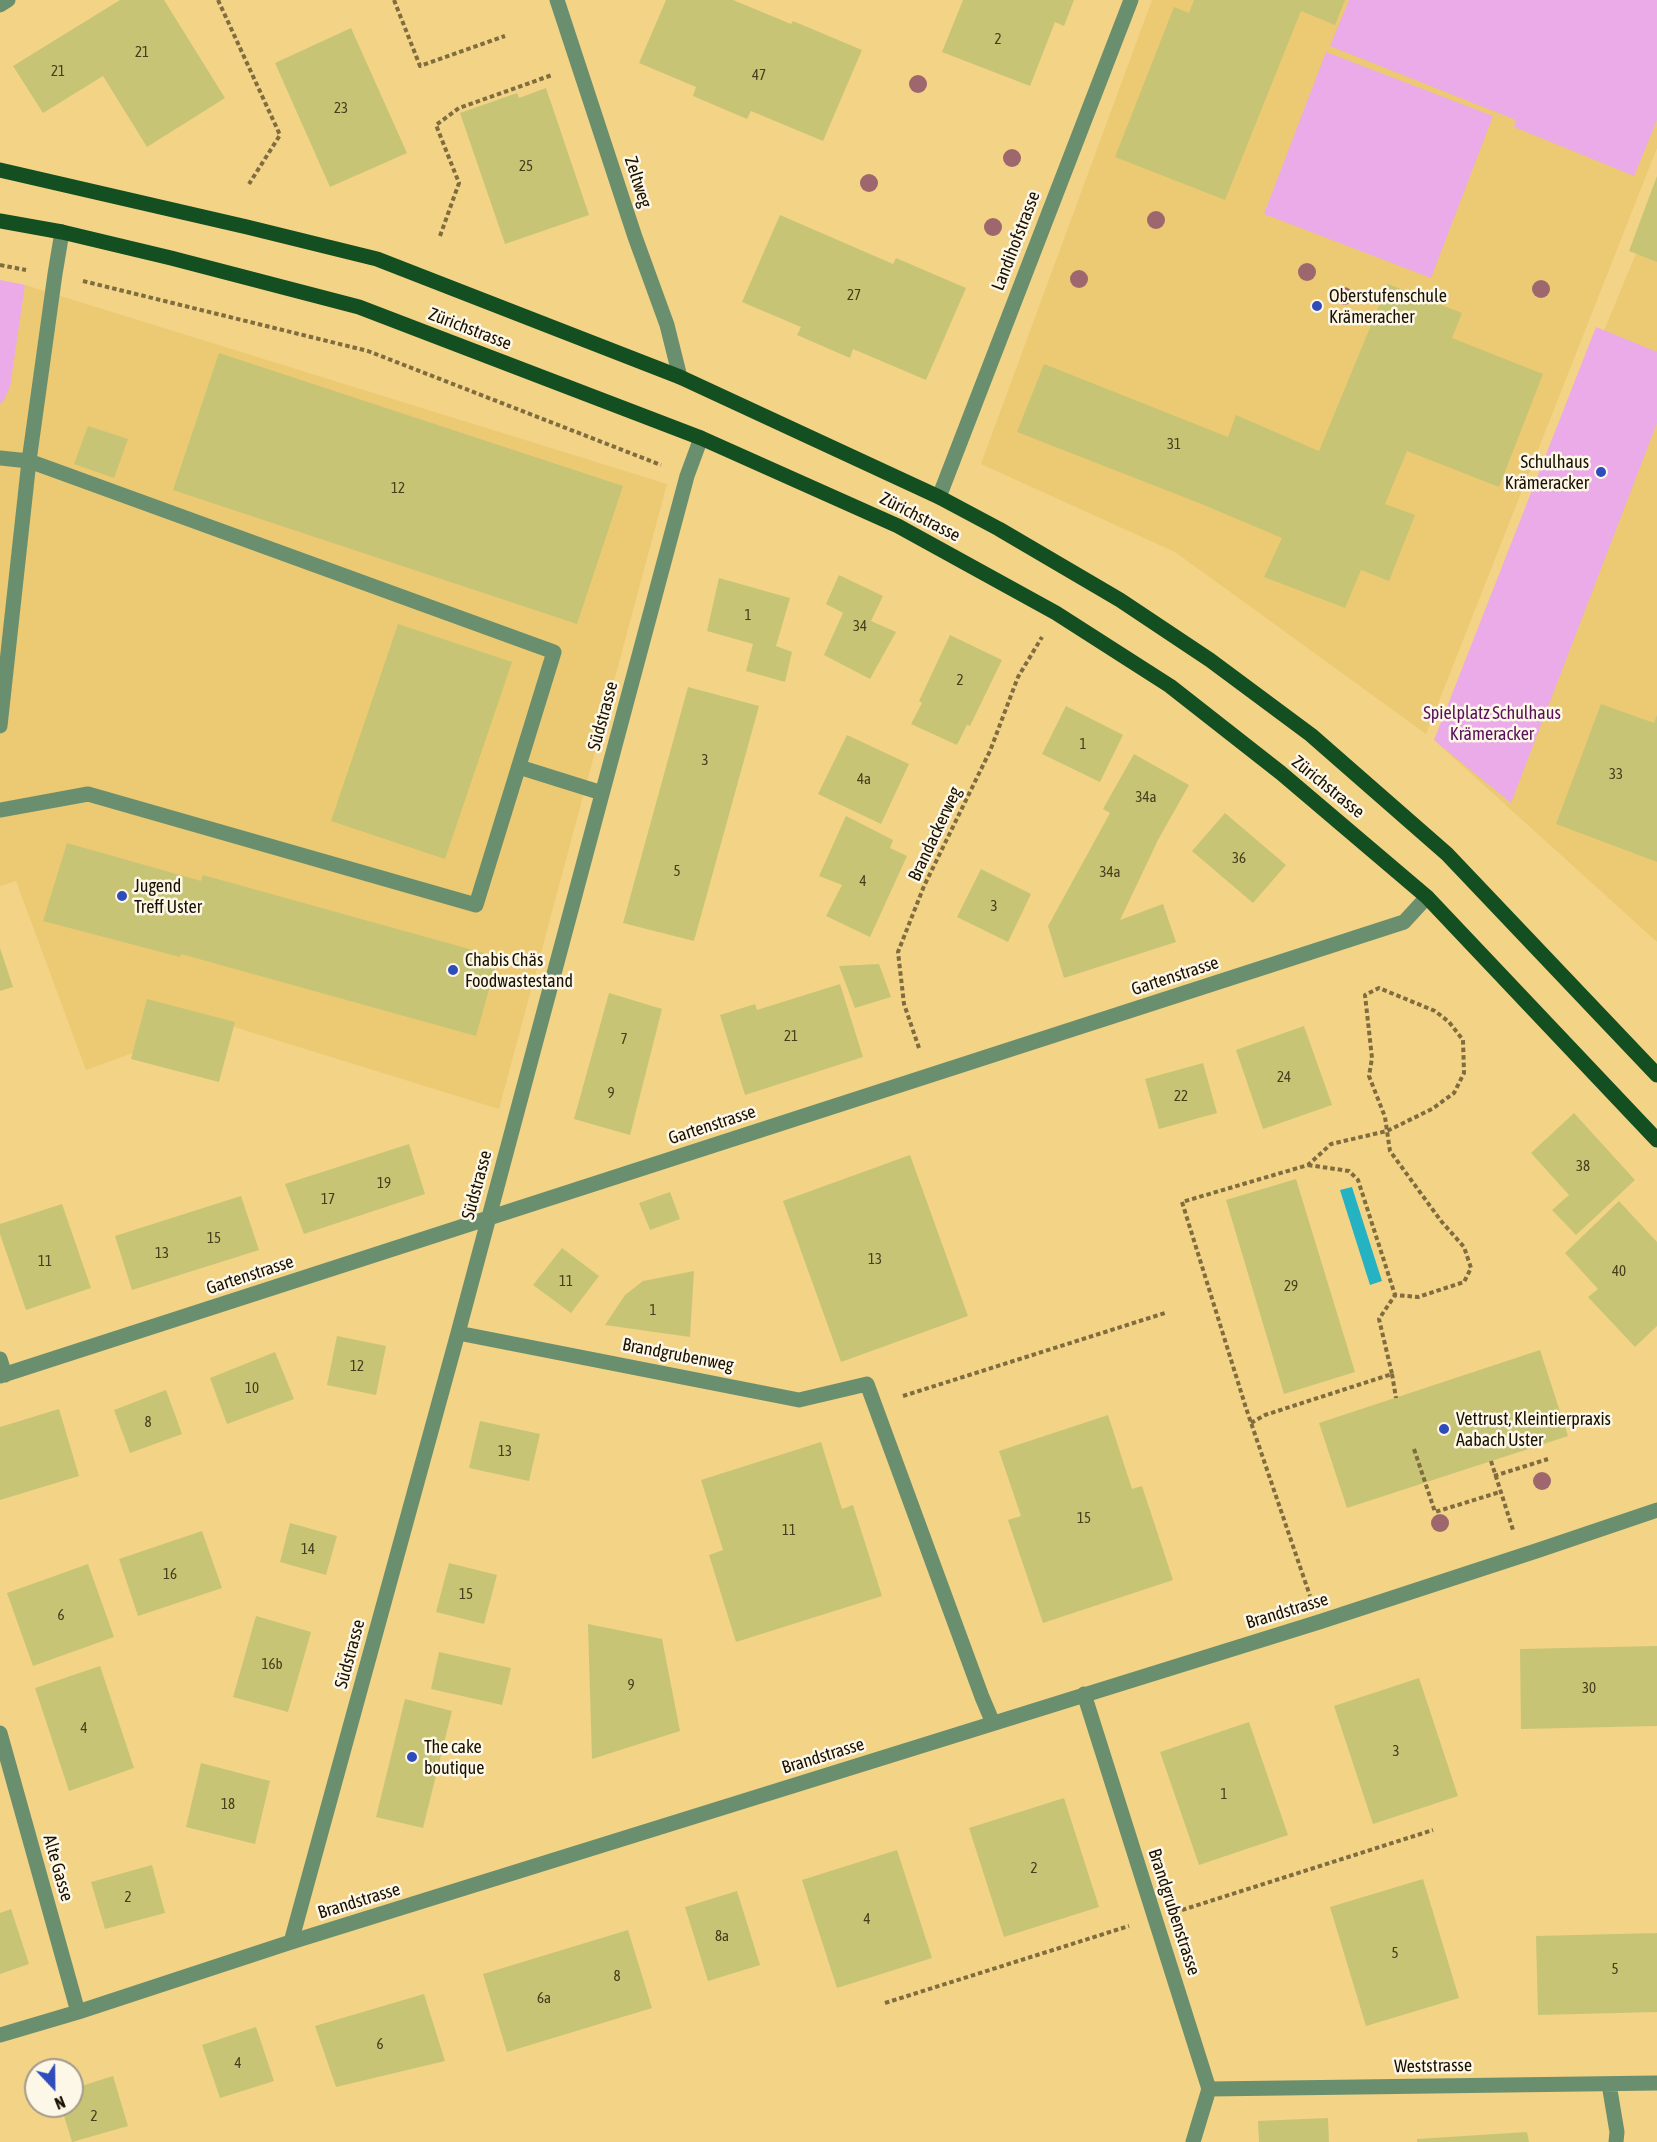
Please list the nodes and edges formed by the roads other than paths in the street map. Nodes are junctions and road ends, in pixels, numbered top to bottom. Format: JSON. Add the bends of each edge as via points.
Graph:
{"nodes":[{"id":1,"x":8,"y":0,"type":"edge"},
{"id":2,"x":557,"y":0,"type":"edge"},
{"id":3,"x":1131,"y":0,"type":"edge"},
{"id":4,"x":0,"y":5,"type":"edge"},
{"id":5,"x":0,"y":170,"type":"edge"},
{"id":6,"x":0,"y":221,"type":"edge"},
{"id":7,"x":62,"y":232,"type":"junction"},
{"id":8,"x":680,"y":377,"type":"junction"},
{"id":9,"x":701,"y":438,"type":"junction"},
{"id":10,"x":0,"y":458,"type":"edge"},
{"id":11,"x":29,"y":460,"type":"junction"},
{"id":12,"x":939,"y":497,"type":"junction"},
{"id":13,"x":0,"y":726,"type":"edge"},
{"id":14,"x":519,"y":767,"type":"junction"},
{"id":15,"x":602,"y":793,"type":"junction"},
{"id":16,"x":0,"y":810,"type":"edge"},
{"id":17,"x":1427,"y":897,"type":"junction"},
{"id":18,"x":1657,"y":1075,"type":"edge"},
{"id":19,"x":1657,"y":1140,"type":"edge"},
{"id":20,"x":489,"y":1217,"type":"junction"},
{"id":21,"x":458,"y":1333,"type":"junction"},
{"id":22,"x":0,"y":1359,"type":"edge"},
{"id":23,"x":2,"y":1375,"type":"edge"},
{"id":24,"x":1657,"y":1510,"type":"edge"},
{"id":25,"x":1084,"y":1694,"type":"junction"},
{"id":26,"x":993,"y":1723,"type":"junction"},
{"id":27,"x":0,"y":1733,"type":"edge"},
{"id":28,"x":291,"y":1942,"type":"junction"},
{"id":29,"x":78,"y":2012,"type":"junction"},
{"id":30,"x":0,"y":2035,"type":"edge"},
{"id":31,"x":1657,"y":2083,"type":"edge"},
{"id":32,"x":1610,"y":2084,"type":"junction"},
{"id":33,"x":1209,"y":2089,"type":"junction"},
{"id":34,"x":1193,"y":2142,"type":"edge"},
{"id":35,"x":1616,"y":2142,"type":"edge"}],
"edges":[{"from":1,"to":4,"type":"street"},
{"from":2,"to":8,"type":"street","name":"Zeltweg","via":[[667,325]]},
{"from":3,"to":12,"type":"street","name":"Landihofstrasse"},
{"from":5,"to":8,"type":"main road","name":"Zürichstrasse","via":[[377,260]]},
{"from":6,"to":7,"type":"main road","name":"Zürichstrasse"},
{"from":7,"to":9,"type":"main road","name":"Zürichstrasse","via":[[359,307]]},
{"from":7,"to":11,"type":"street"},
{"from":8,"to":12,"type":"main road","name":"Zürichstrasse"},
{"from":9,"to":15,"type":"street","name":"Südstrasse","via":[[687,476]]},
{"from":9,"to":17,"type":"main road","name":"Zürichstrasse","via":[[898,525],[1056,613],[1170,687],[1281,773]]},
{"from":10,"to":11,"type":"street"},
{"from":11,"to":13,"type":"street"},
{"from":11,"to":14,"type":"street","via":[[554,652]]},
{"from":12,"to":18,"type":"main road","name":"Zürichstrasse","via":[[1120,600],[1311,735],[1447,854]]},
{"from":14,"to":15,"type":"street"},
{"from":14,"to":16,"type":"street","via":[[476,905],[88,794]]},
{"from":15,"to":20,"type":"street","name":"Südstrasse"},
{"from":17,"to":19,"type":"main road","name":"Zürichstrasse"},
{"from":17,"to":20,"type":"street","name":"Gartenstrasse","via":[[1404,922]]},
{"from":20,"to":21,"type":"street","name":"Südstrasse"},
{"from":20,"to":23,"type":"street","name":"Gartenstrasse"},
{"from":21,"to":26,"type":"street","name":"Brandgrubenweg","via":[[799,1400],[867,1384]]},
{"from":21,"to":28,"type":"street","name":"Südstrasse"},
{"from":22,"to":23,"type":"street"},
{"from":24,"to":25,"type":"street","name":"Brandstrasse","via":[[1319,1622]]},
{"from":25,"to":26,"type":"street","name":"Brandstrasse"},
{"from":25,"to":33,"type":"street","name":"Brandgrubenstrasse"},
{"from":26,"to":28,"type":"street","name":"Brandstrasse"},
{"from":27,"to":29,"type":"street","name":"Alte Gasse"},
{"from":28,"to":29,"type":"street","name":"Brandstrasse"},
{"from":29,"to":30,"type":"street","name":"Brandstrasse"},
{"from":31,"to":32,"type":"street","name":"Weststrasse"},
{"from":32,"to":33,"type":"street","name":"Weststrasse"},
{"from":32,"to":35,"type":"street"},
{"from":33,"to":34,"type":"street"}]}
